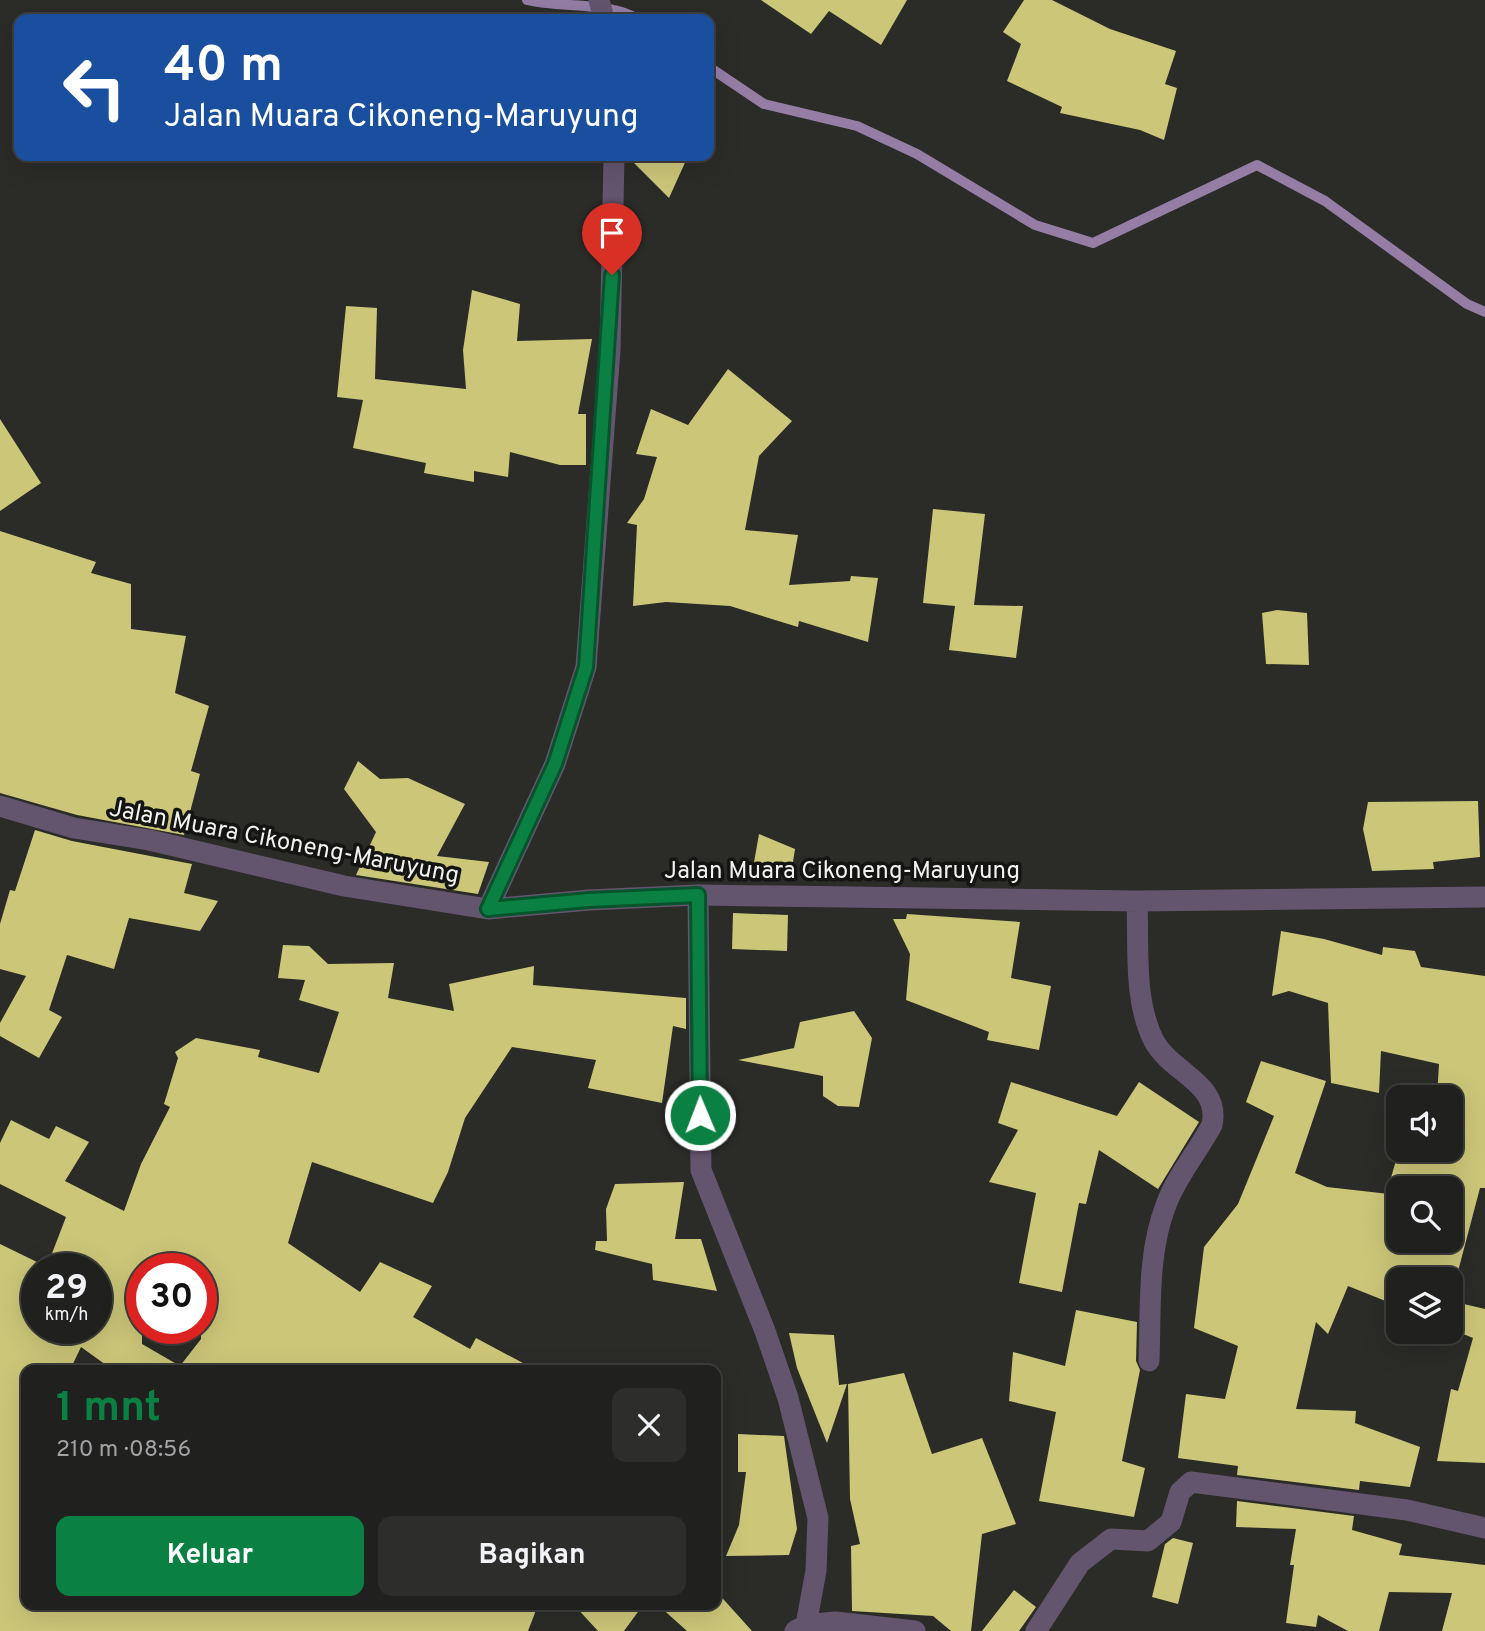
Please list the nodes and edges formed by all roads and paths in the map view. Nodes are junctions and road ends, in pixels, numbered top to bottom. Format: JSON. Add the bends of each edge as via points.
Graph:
{"nodes":[{"id":1,"x":614,"y":161,"type":"edge"},
{"id":2,"x":0,"y":806,"type":"edge"},
{"id":3,"x":698,"y":895,"type":"junction"},
{"id":4,"x":1485,"y":897,"type":"edge"},
{"id":5,"x":1137,"y":901,"type":"junction"},
{"id":6,"x":488,"y":909,"type":"junction"},
{"id":7,"x":1149,"y":1361,"type":"dead end"},
{"id":8,"x":1485,"y":1528,"type":"edge"},
{"id":9,"x":801,"y":1628,"type":"edge"},
{"id":10,"x":915,"y":1631,"type":"edge"},
{"id":11,"x":1036,"y":1631,"type":"edge"}],
"edges":[{"from":1,"to":6,"type":"street","via":[[610,350],[586,667],[555,764]]},
{"from":2,"to":6,"type":"street","name":"Jalan Muara Cikoneng-Maruyung","via":[[74,828],[149,840],[344,886]]},
{"from":3,"to":5,"type":"street","name":"Jalan Muara Cikoneng-Maruyung"},
{"from":3,"to":6,"type":"street","name":"Jalan Muara Cikoneng-Maruyung"},
{"from":3,"to":9,"type":"street","via":[[701,1171],[788,1398],[818,1518],[816,1571]]},
{"from":4,"to":5,"type":"street","name":"Jalan Muara Cikoneng-Maruyung"},
{"from":5,"to":7,"type":"street","via":[[1146,1020],[1167,1061],[1208,1094],[1215,1111],[1207,1135],[1166,1204],[1160,1225]]},
{"from":8,"to":11,"type":"street","via":[[1406,1510],[1191,1482],[1180,1492],[1171,1522],[1149,1541],[1111,1539],[1080,1563]]},
{"from":9,"to":10,"type":"street","via":[[835,1622]]}]}
